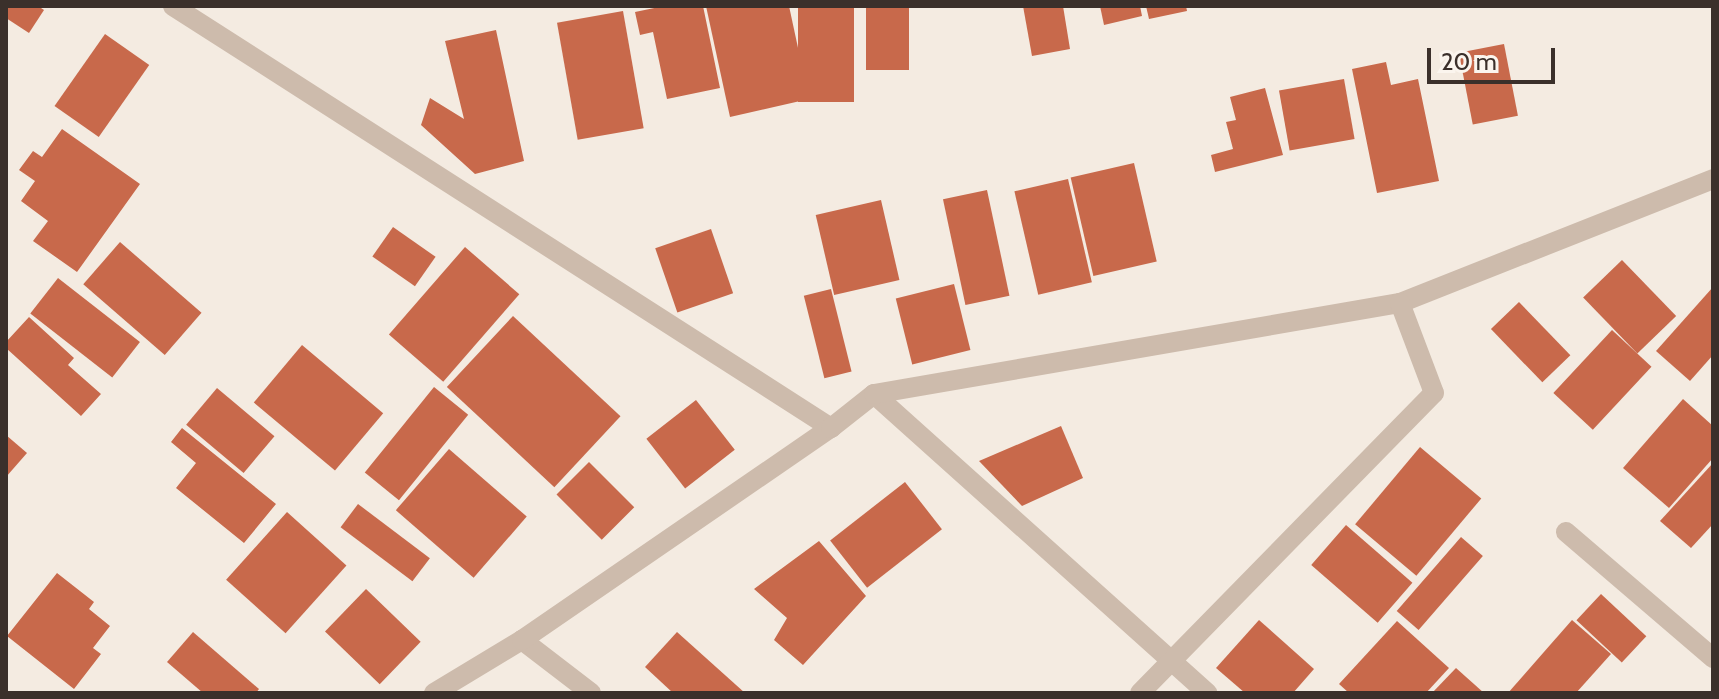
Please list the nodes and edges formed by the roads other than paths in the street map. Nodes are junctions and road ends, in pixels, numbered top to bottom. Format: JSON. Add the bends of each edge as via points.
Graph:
{"nodes":[{"id":1,"x":173,"y":6,"type":"edge"},
{"id":2,"x":1704,"y":182,"type":"edge"},
{"id":3,"x":1713,"y":200,"type":"edge"},
{"id":4,"x":1400,"y":303,"type":"junction"},
{"id":5,"x":874,"y":394,"type":"junction"},
{"id":6,"x":831,"y":428,"type":"junction"},
{"id":7,"x":1566,"y":532,"type":"dead end"},
{"id":8,"x":522,"y":640,"type":"junction"},
{"id":9,"x":1713,"y":658,"type":"edge"},
{"id":10,"x":1168,"y":661,"type":"junction"},
{"id":11,"x":434,"y":693,"type":"edge"},
{"id":12,"x":591,"y":693,"type":"edge"},
{"id":13,"x":1140,"y":693,"type":"edge"},
{"id":14,"x":1207,"y":693,"type":"edge"}],
"edges":[{"from":1,"to":6,"type":"street"},
{"from":2,"to":3,"type":"street"},
{"from":2,"to":4,"type":"street"},
{"from":4,"to":5,"type":"street"},
{"from":4,"to":10,"type":"street","via":[[1434,393]]},
{"from":5,"to":6,"type":"street"},
{"from":5,"to":10,"type":"street"},
{"from":6,"to":8,"type":"street"},
{"from":7,"to":9,"type":"street"},
{"from":8,"to":11,"type":"street"},
{"from":8,"to":12,"type":"street"},
{"from":10,"to":13,"type":"street"},
{"from":10,"to":14,"type":"street"}]}
